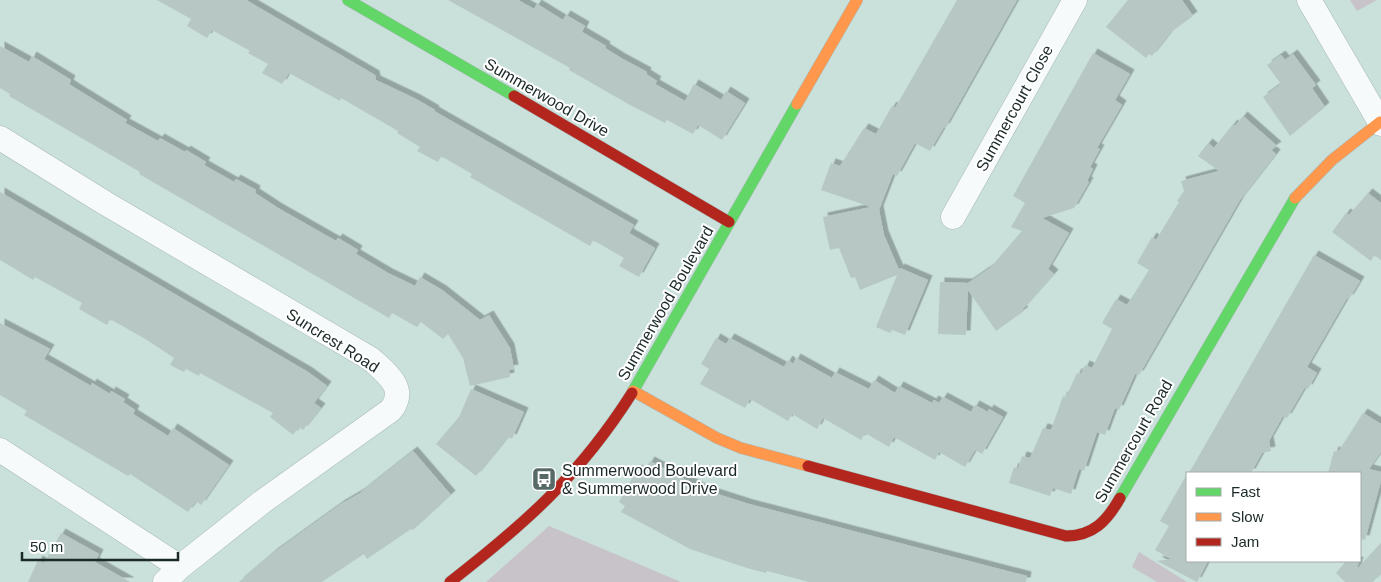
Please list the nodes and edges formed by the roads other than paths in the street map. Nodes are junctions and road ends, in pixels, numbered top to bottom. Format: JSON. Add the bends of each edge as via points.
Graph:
{"nodes":[{"id":1,"x":348,"y":0,"type":"edge"},
{"id":2,"x":857,"y":0,"type":"edge"},
{"id":3,"x":1075,"y":0,"type":"edge"},
{"id":4,"x":1309,"y":0,"type":"edge"},
{"id":5,"x":1380,"y":123,"type":"edge"},
{"id":6,"x":0,"y":138,"type":"edge"},
{"id":7,"x":953,"y":217,"type":"dead end"},
{"id":8,"x":729,"y":222,"type":"junction"},
{"id":9,"x":634,"y":391,"type":"junction"},
{"id":10,"x":0,"y":450,"type":"edge"},
{"id":11,"x":173,"y":574,"type":"edge"},
{"id":12,"x":450,"y":582,"type":"edge"}],
"edges":[{"from":1,"to":8,"type":"street","name":"Summerwood Drive"},
{"from":2,"to":8,"type":"street","name":"Summerwood Boulevard"},
{"from":3,"to":7,"type":"street","name":"Summercourt Close"},
{"from":4,"to":5,"type":"street"},
{"from":5,"to":9,"type":"street","name":"Summercourt Road","via":[[1336,156],[1305,185],[1290,205],[1111,514],[1089,534],[1078,537],[1057,535],[770,457],[717,438]]},
{"from":6,"to":11,"type":"street","name":"Suncrest Road","via":[[371,359],[394,380],[398,389],[397,402],[391,410],[262,502]]},
{"from":8,"to":9,"type":"street","name":"Summerwood Boulevard"},
{"from":9,"to":12,"type":"street","name":"Summerwood Boulevard","via":[[584,461],[557,490],[511,535]]},
{"from":10,"to":11,"type":"street"}]}
